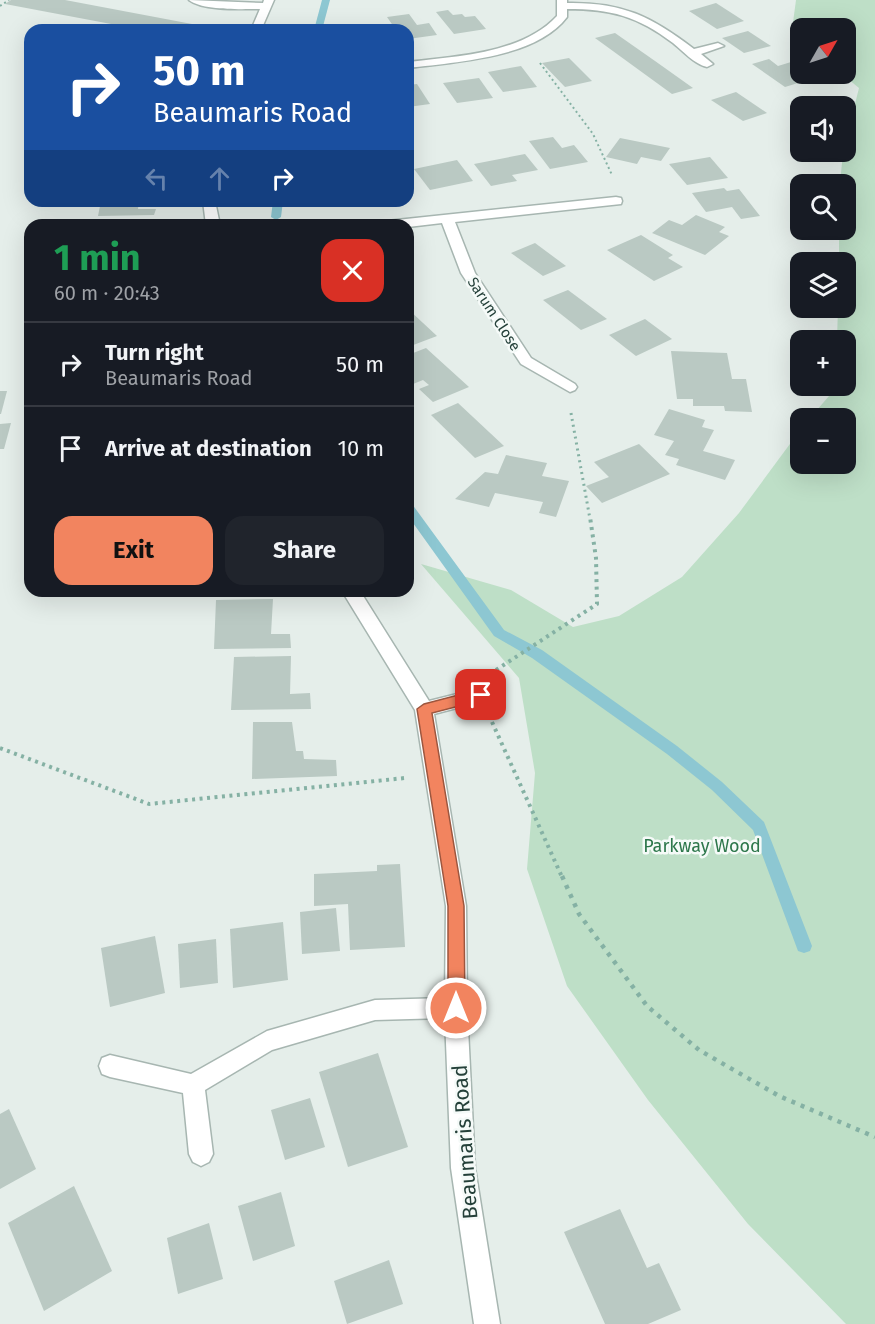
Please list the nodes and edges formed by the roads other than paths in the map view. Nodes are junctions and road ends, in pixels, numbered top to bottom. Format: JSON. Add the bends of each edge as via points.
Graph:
{"nodes":[{"id":1,"x":194,"y":0,"type":"edge"},
{"id":2,"x":267,"y":3,"type":"edge"},
{"id":3,"x":563,"y":3,"type":"edge"},
{"id":4,"x":258,"y":24,"type":"edge"},
{"id":5,"x":718,"y":46,"type":"dead end"},
{"id":6,"x":692,"y":53,"type":"junction"},
{"id":7,"x":414,"y":64,"type":"edge"},
{"id":8,"x":707,"y":64,"type":"dead end"},
{"id":9,"x":616,"y":201,"type":"road end"},
{"id":10,"x":447,"y":218,"type":"junction"},
{"id":11,"x":414,"y":222,"type":"edge"},
{"id":12,"x":570,"y":387,"type":"road end"},
{"id":13,"x":355,"y":597,"type":"edge"},
{"id":14,"x":481,"y":695,"type":"road end"},
{"id":15,"x":424,"y":709,"type":"junction"},
{"id":16,"x":456,"y":1008,"type":"junction"},
{"id":17,"x":110,"y":1066,"type":"dead end"},
{"id":18,"x":193,"y":1085,"type":"junction"},
{"id":19,"x":201,"y":1154,"type":"dead end"},
{"id":20,"x":487,"y":1324,"type":"edge"}],
"edges":[{"from":1,"to":2,"type":"street","via":[[223,5]]},
{"from":2,"to":4,"type":"street"},
{"from":3,"to":6,"type":"street","via":[[631,13]]},
{"from":3,"to":7,"type":"street","via":[[559,21],[525,43],[498,52]]},
{"from":5,"to":6,"type":"street"},
{"from":6,"to":8,"type":"street"},
{"from":9,"to":10,"type":"street"},
{"from":10,"to":11,"type":"street"},
{"from":10,"to":12,"type":"street","name":"Sarum Close","via":[[468,273],[526,362]]},
{"from":13,"to":15,"type":"street","name":"Beaumaris Road"},
{"from":14,"to":15,"type":"street"},
{"from":15,"to":16,"type":"street","name":"Beaumaris Road","via":[[456,906]]},
{"from":16,"to":18,"type":"street","via":[[375,1010],[267,1041]]},
{"from":16,"to":20,"type":"street","name":"Beaumaris Road","via":[[463,1168]]},
{"from":17,"to":18,"type":"street"},
{"from":18,"to":19,"type":"street"}]}
